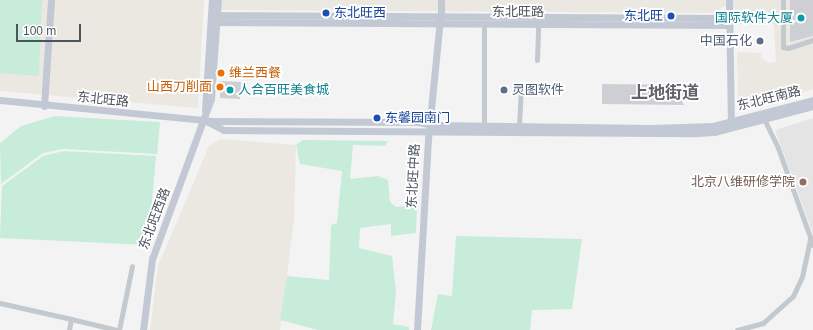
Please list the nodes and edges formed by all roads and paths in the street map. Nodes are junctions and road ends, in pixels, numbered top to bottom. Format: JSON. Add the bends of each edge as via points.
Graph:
{"nodes":[{"id":1,"x":52,"y":0,"type":"edge"},
{"id":2,"x":212,"y":0,"type":"edge"},
{"id":3,"x":218,"y":0,"type":"edge"},
{"id":4,"x":441,"y":0,"type":"edge"},
{"id":5,"x":729,"y":0,"type":"edge"},
{"id":6,"x":783,"y":0,"type":"edge"},
{"id":7,"x":214,"y":19,"type":"junction"},
{"id":8,"x":439,"y":20,"type":"junction"},
{"id":9,"x":729,"y":21,"type":"junction"},
{"id":10,"x":484,"y":23,"type":"junction"},
{"id":11,"x":538,"y":24,"type":"junction"},
{"id":12,"x":813,"y":40,"type":"edge"},
{"id":13,"x":537,"y":60,"type":"dead end"},
{"id":14,"x":521,"y":90,"type":"dead end"},
{"id":15,"x":0,"y":100,"type":"edge"},
{"id":16,"x":813,"y":100,"type":"edge"},
{"id":17,"x":44,"y":106,"type":"junction"},
{"id":18,"x":813,"y":106,"type":"edge"},
{"id":19,"x":764,"y":119,"type":"junction"},
{"id":20,"x":204,"y":120,"type":"junction"},
{"id":21,"x":731,"y":124,"type":"junction"},
{"id":22,"x":431,"y":125,"type":"junction"},
{"id":23,"x":484,"y":125,"type":"junction"},
{"id":24,"x":519,"y":125,"type":"junction"},
{"id":25,"x":429,"y":133,"type":"junction"},
{"id":26,"x":810,"y":236,"type":"junction"},
{"id":27,"x":813,"y":245,"type":"edge"},
{"id":28,"x":132,"y":266,"type":"dead end"},
{"id":29,"x":0,"y":303,"type":"edge"},
{"id":30,"x":71,"y":319,"type":"junction"},
{"id":31,"x":69,"y":330,"type":"edge"},
{"id":32,"x":118,"y":330,"type":"edge"},
{"id":33,"x":143,"y":330,"type":"edge"},
{"id":34,"x":417,"y":330,"type":"edge"},
{"id":35,"x":738,"y":330,"type":"edge"}],
"edges":[{"from":1,"to":17,"type":"street"},
{"from":2,"to":7,"type":"street","name":"东北旺西路"},
{"from":3,"to":7,"type":"street","name":"东北旺西路"},
{"from":4,"to":8,"type":"street","name":"东北旺中路"},
{"from":5,"to":9,"type":"street"},
{"from":6,"to":12,"type":"street","via":[[783,47],[788,48]]},
{"from":7,"to":8,"type":"street","name":"东北旺路"},
{"from":7,"to":20,"type":"street","name":"东北旺西路"},
{"from":8,"to":9,"type":"street","name":"东北旺路"},
{"from":8,"to":10,"type":"street","name":"东北旺路"},
{"from":8,"to":22,"type":"street","name":"东北旺中路"},
{"from":9,"to":11,"type":"street","name":"东北旺路"},
{"from":9,"to":21,"type":"street"},
{"from":10,"to":11,"type":"street","name":"东北旺路"},
{"from":10,"to":23,"type":"street"},
{"from":11,"to":13,"type":"street"},
{"from":14,"to":24,"type":"street"},
{"from":15,"to":17,"type":"street","name":"东北旺路"},
{"from":16,"to":21,"type":"street","name":"东北旺南路"},
{"from":17,"to":20,"type":"street","name":"东北旺路"},
{"from":18,"to":19,"type":"street","name":"东北旺南路"},
{"from":19,"to":21,"type":"street","name":"东北旺南路"},
{"from":19,"to":26,"type":"street","via":[[778,148]]},
{"from":20,"to":22,"type":"street","name":"东北旺路","via":[[419,122]]},
{"from":20,"to":25,"type":"street","name":"东北旺路","via":[[224,130]]},
{"from":20,"to":33,"type":"street","name":"东北旺西路","via":[[152,259]]},
{"from":21,"to":24,"type":"street","name":"东北旺路","via":[[650,128]]},
{"from":21,"to":25,"type":"street","name":"东北旺路","via":[[697,133]]},
{"from":22,"to":23,"type":"street","name":"东北旺路"},
{"from":22,"to":25,"type":"street","name":"东北旺中路"},
{"from":23,"to":24,"type":"street","name":"东北旺路"},
{"from":25,"to":34,"type":"street","name":"东北旺中路"},
{"from":26,"to":27,"type":"street"},
{"from":26,"to":35,"type":"street","via":[[802,277],[793,296],[762,322]]},
{"from":28,"to":32,"type":"street"},
{"from":29,"to":30,"type":"street"},
{"from":30,"to":31,"type":"street"},
{"from":30,"to":32,"type":"street"}]}
